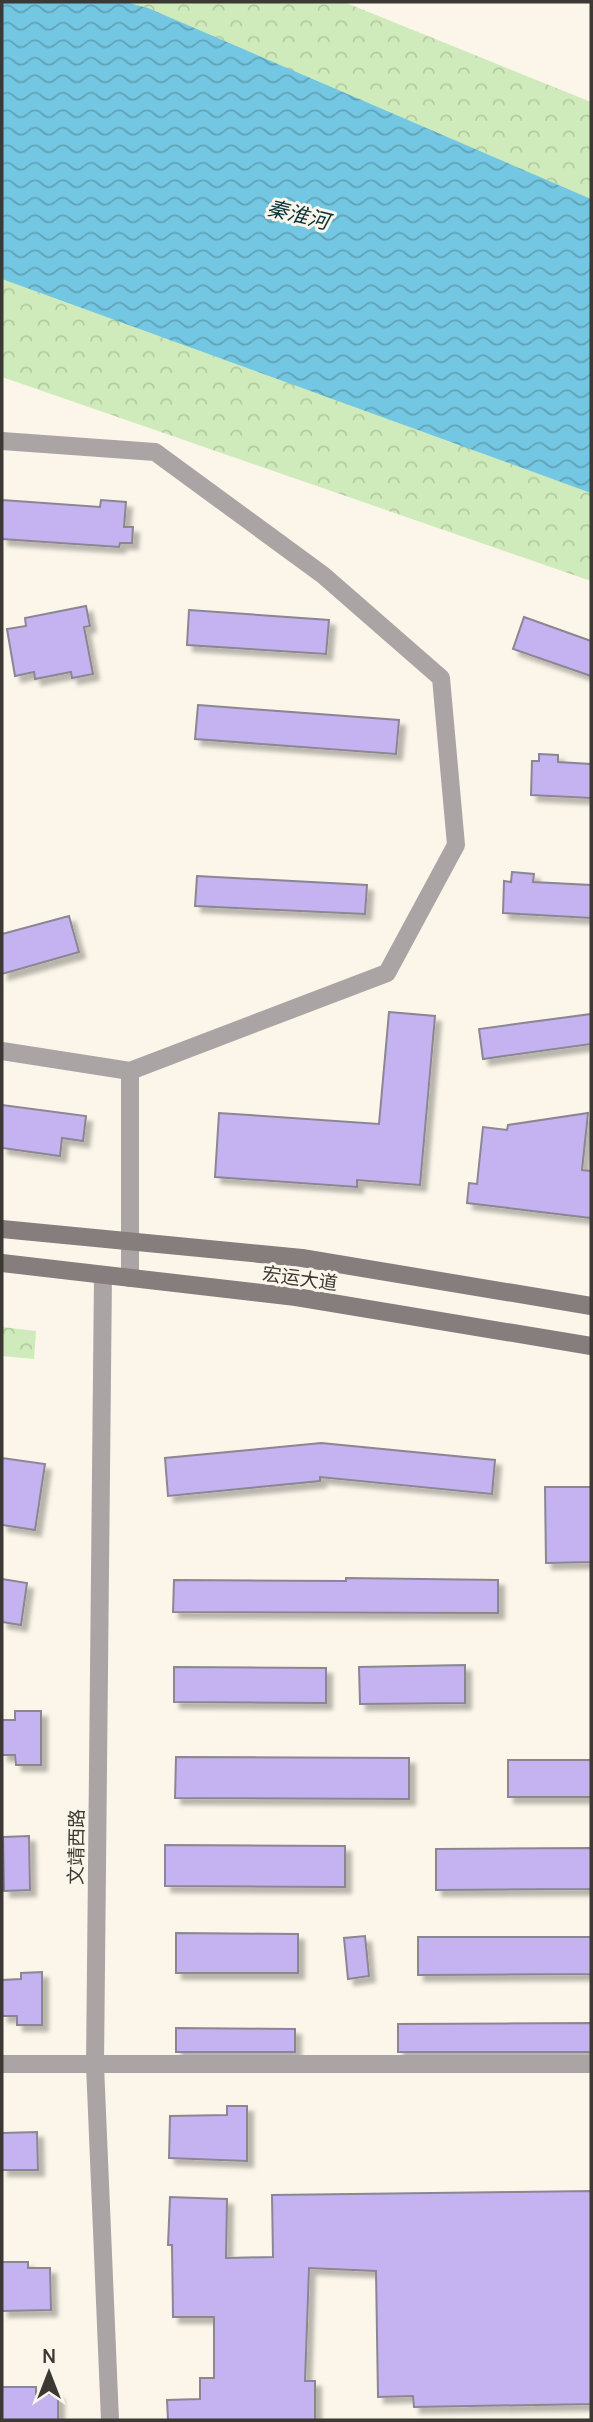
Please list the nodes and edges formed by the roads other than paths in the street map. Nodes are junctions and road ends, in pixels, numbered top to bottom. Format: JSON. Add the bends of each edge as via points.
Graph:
{"nodes":[{"id":1,"x":2,"y":441,"type":"edge"},
{"id":2,"x":2,"y":1052,"type":"edge"},
{"id":3,"x":130,"y":1071,"type":"junction"},
{"id":4,"x":2,"y":1229,"type":"edge"},
{"id":5,"x":130,"y":1244,"type":"junction"},
{"id":6,"x":2,"y":1263,"type":"edge"},
{"id":7,"x":103,"y":1275,"type":"junction"},
{"id":8,"x":130,"y":1278,"type":"junction"},
{"id":9,"x":591,"y":1306,"type":"edge"},
{"id":10,"x":591,"y":1346,"type":"edge"},
{"id":11,"x":2,"y":2064,"type":"edge"},
{"id":12,"x":591,"y":2064,"type":"edge"},
{"id":13,"x":95,"y":2065,"type":"junction"},
{"id":14,"x":110,"y":2420,"type":"edge"}],
"edges":[{"from":1,"to":3,"type":"street","via":[[155,452],[323,575],[441,678],[456,845],[387,973]]},
{"from":2,"to":3,"type":"street"},
{"from":3,"to":5,"type":"street"},
{"from":4,"to":5,"type":"main road","name":"宏运大道"},
{"from":5,"to":8,"type":"street"},
{"from":5,"to":9,"type":"main road","name":"宏运大道","via":[[302,1258]]},
{"from":6,"to":7,"type":"main road","name":"宏运大道"},
{"from":7,"to":8,"type":"main road","name":"宏运大道"},
{"from":7,"to":13,"type":"street","name":"文靖西路"},
{"from":8,"to":10,"type":"main road","name":"宏运大道","via":[[296,1297]]},
{"from":11,"to":13,"type":"street"},
{"from":12,"to":13,"type":"street"},
{"from":13,"to":14,"type":"street","name":"文靖西路"}]}
